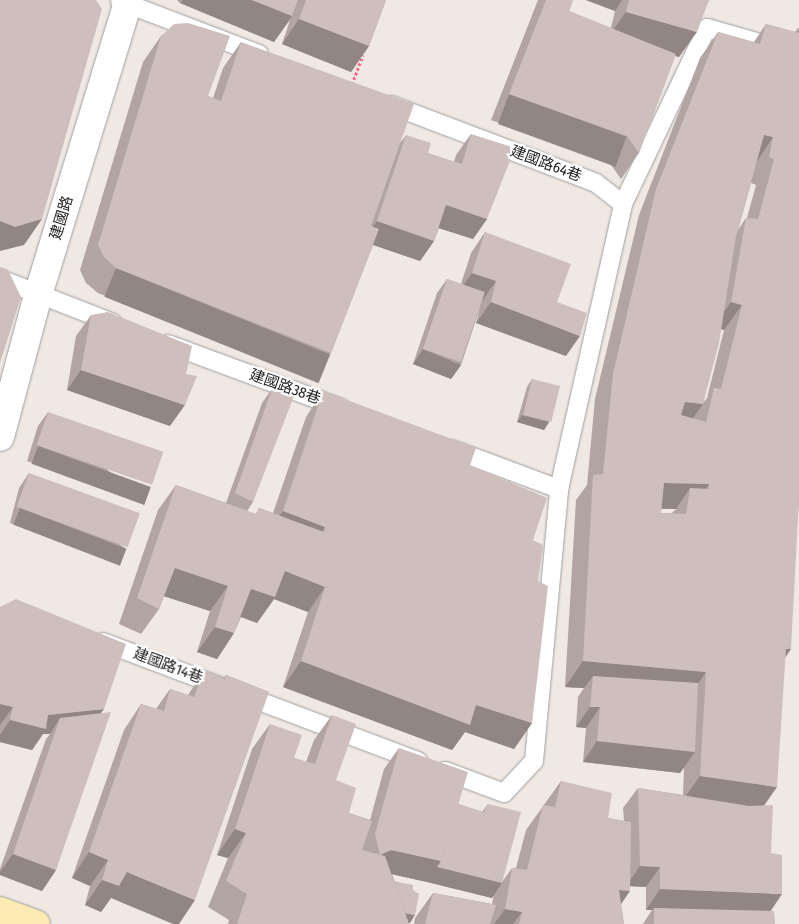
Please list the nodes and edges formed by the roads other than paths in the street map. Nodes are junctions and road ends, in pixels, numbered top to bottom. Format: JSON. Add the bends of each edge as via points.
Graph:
{"nodes":[{"id":1,"x":124,"y":1,"type":"edge"},
{"id":2,"x":784,"y":50,"type":"edge"},
{"id":3,"x":276,"y":61,"type":"edge"},
{"id":4,"x":350,"y":89,"type":"edge"},
{"id":5,"x":624,"y":204,"type":"junction"},
{"id":6,"x":0,"y":279,"type":"edge"},
{"id":7,"x":38,"y":295,"type":"junction"},
{"id":8,"x":131,"y":330,"type":"edge"},
{"id":9,"x":150,"y":337,"type":"edge"},
{"id":10,"x":354,"y":413,"type":"edge"},
{"id":11,"x":0,"y":436,"type":"edge"},
{"id":12,"x":438,"y":444,"type":"edge"},
{"id":13,"x":559,"y":489,"type":"junction"},
{"id":14,"x":84,"y":635,"type":"edge"},
{"id":15,"x":0,"y":911,"type":"edge"},
{"id":16,"x":36,"y":924,"type":"edge"}],
"edges":[{"from":1,"to":3,"type":"lane"},
{"from":1,"to":7,"type":"street","name":"建國路"},
{"from":2,"to":5,"type":"lane","via":[[707,28]]},
{"from":4,"to":5,"type":"lane","name":"建國路64巷","via":[[596,182]]},
{"from":5,"to":13,"type":"lane"},
{"from":6,"to":7,"type":"lane"},
{"from":7,"to":8,"type":"lane"},
{"from":7,"to":11,"type":"street","name":"建國路"},
{"from":9,"to":10,"type":"lane","name":"建國路38巷"},
{"from":12,"to":13,"type":"lane"},
{"from":13,"to":14,"type":"lane","name":"建國路14巷","via":[[534,761],[504,794]]},
{"from":15,"to":16,"type":"main road"}]}
